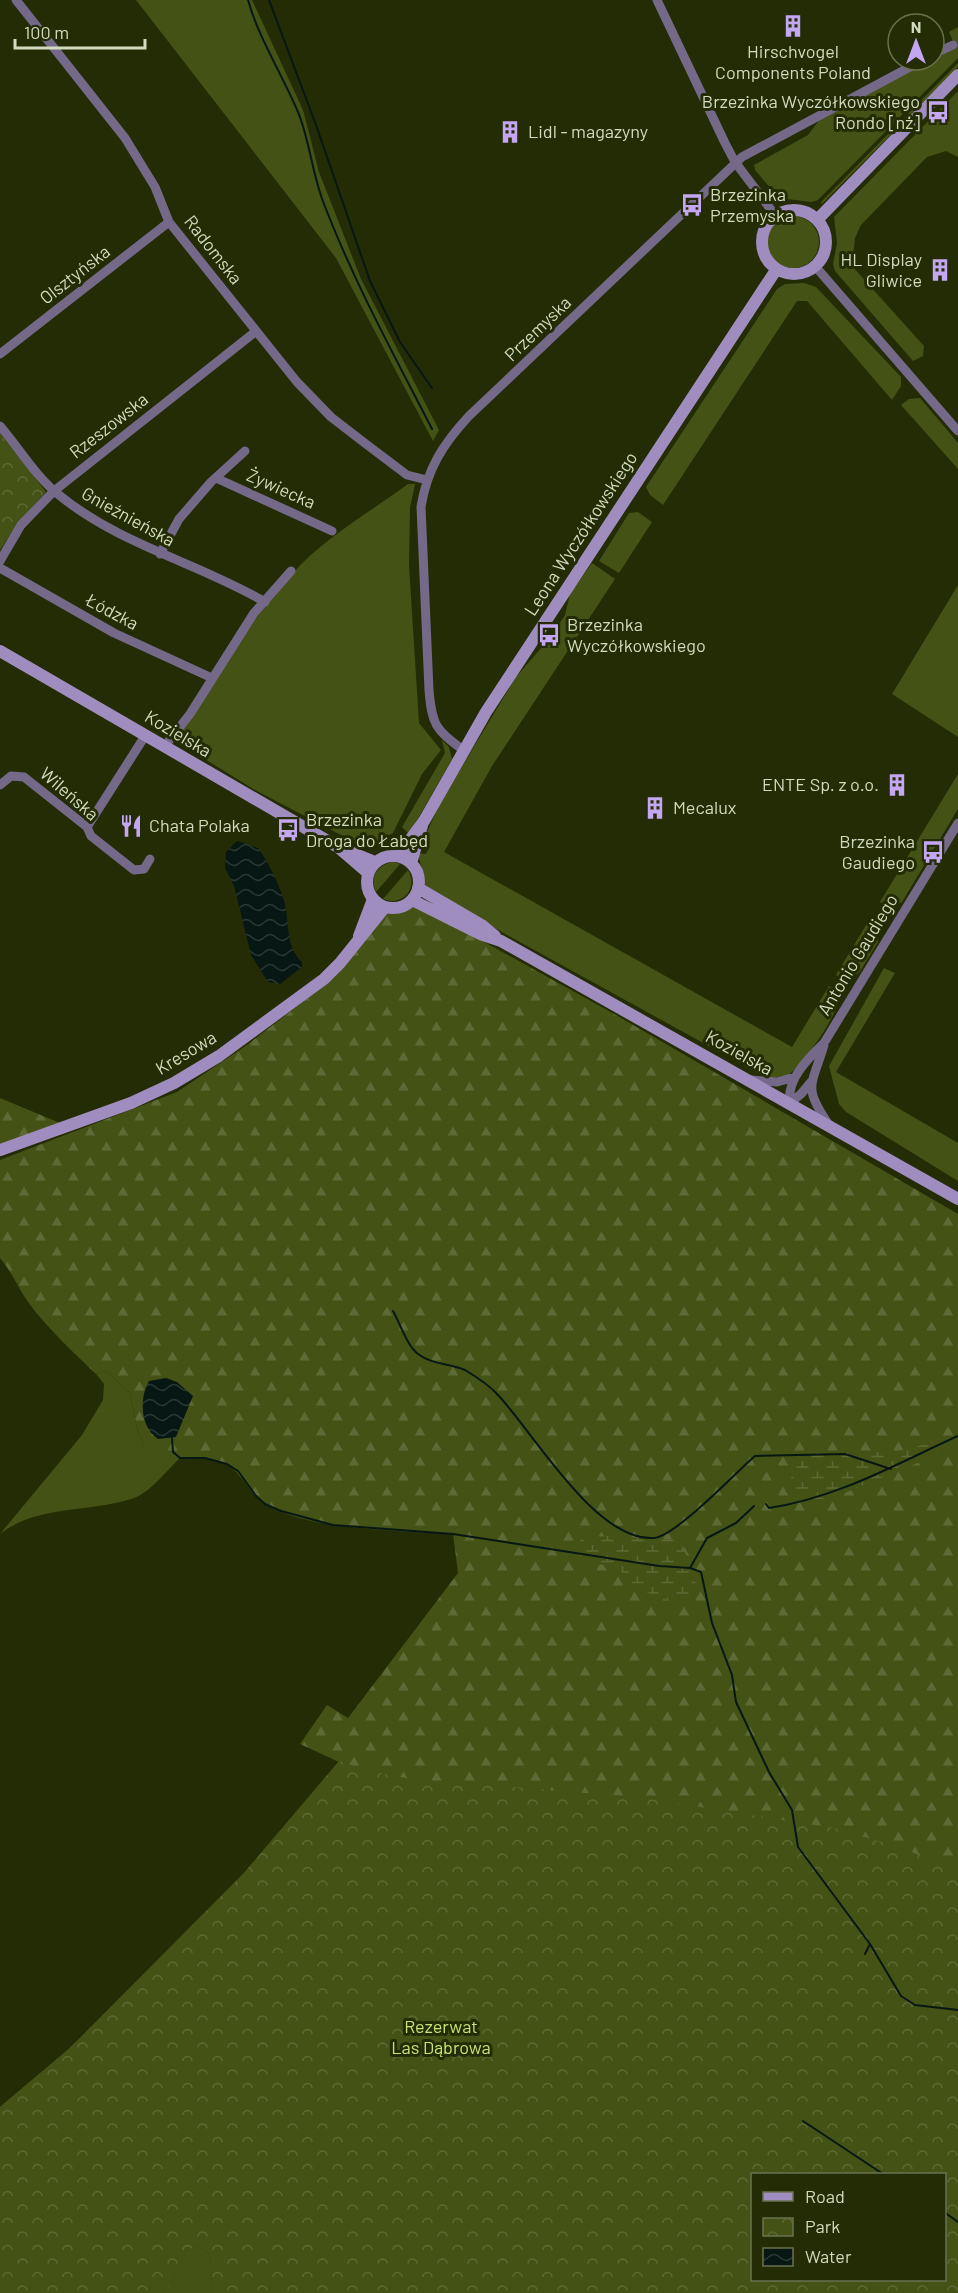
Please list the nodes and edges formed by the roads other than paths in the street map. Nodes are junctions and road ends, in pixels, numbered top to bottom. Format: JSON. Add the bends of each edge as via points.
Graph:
{"nodes":[{"id":1,"x":16,"y":0,"type":"edge"},
{"id":2,"x":657,"y":0,"type":"edge"},
{"id":3,"x":953,"y":45,"type":"dead end"},
{"id":4,"x":946,"y":48,"type":"edge"},
{"id":5,"x":900,"y":72,"type":"edge"},
{"id":6,"x":958,"y":75,"type":"edge"},
{"id":7,"x":735,"y":162,"type":"junction"},
{"id":8,"x":775,"y":215,"type":"junction"},
{"id":9,"x":817,"y":220,"type":"junction"},
{"id":10,"x":169,"y":222,"type":"junction"},
{"id":11,"x":815,"y":266,"type":"junction"},
{"id":12,"x":776,"y":270,"type":"junction"},
{"id":13,"x":255,"y":332,"type":"junction"},
{"id":14,"x":0,"y":354,"type":"edge"},
{"id":15,"x":0,"y":426,"type":"edge"},
{"id":16,"x":958,"y":431,"type":"edge"},
{"id":17,"x":245,"y":451,"type":"dead end"},
{"id":18,"x":216,"y":478,"type":"junction"},
{"id":19,"x":427,"y":480,"type":"junction"},
{"id":20,"x":54,"y":491,"type":"junction"},
{"id":21,"x":332,"y":531,"type":"dead end"},
{"id":22,"x":160,"y":554,"type":"junction"},
{"id":23,"x":0,"y":561,"type":"edge"},
{"id":24,"x":0,"y":568,"type":"edge"},
{"id":25,"x":291,"y":571,"type":"dead end"},
{"id":26,"x":266,"y":602,"type":"junction"},
{"id":27,"x":0,"y":651,"type":"edge"},
{"id":28,"x":212,"y":678,"type":"junction"},
{"id":29,"x":145,"y":736,"type":"junction"},
{"id":30,"x":164,"y":747,"type":"junction"},
{"id":31,"x":463,"y":750,"type":"junction"},
{"id":32,"x":0,"y":785,"type":"edge"},
{"id":33,"x":424,"y":821,"type":"junction"},
{"id":34,"x":958,"y":823,"type":"edge"},
{"id":35,"x":87,"y":827,"type":"junction"},
{"id":36,"x":338,"y":848,"type":"junction"},
{"id":37,"x":398,"y":856,"type":"junction"},
{"id":38,"x":150,"y":859,"type":"dead end"},
{"id":39,"x":375,"y":862,"type":"junction"},
{"id":40,"x":411,"y":863,"type":"junction"},
{"id":41,"x":368,"y":873,"type":"junction"},
{"id":42,"x":415,"y":894,"type":"junction"},
{"id":43,"x":373,"y":899,"type":"junction"},
{"id":44,"x":385,"y":907,"type":"junction"},
{"id":45,"x":359,"y":937,"type":"junction"},
{"id":46,"x":824,"y":1043,"type":"junction"},
{"id":47,"x":795,"y":1077,"type":"junction"},
{"id":48,"x":750,"y":1080,"type":"junction"},
{"id":49,"x":811,"y":1082,"type":"junction"},
{"id":50,"x":790,"y":1103,"type":"junction"},
{"id":51,"x":829,"y":1125,"type":"junction"},
{"id":52,"x":0,"y":1150,"type":"edge"},
{"id":53,"x":958,"y":1199,"type":"edge"}],
"edges":[{"from":1,"to":10,"type":"street","name":"Radomska","via":[[125,138],[155,188]]},
{"from":2,"to":7,"type":"street"},
{"from":3,"to":4,"type":"street"},
{"from":5,"to":7,"type":"street","name":"Przemyska"},
{"from":6,"to":9,"type":"street"},
{"from":7,"to":8,"type":"street"},
{"from":7,"to":19,"type":"street","name":"Przemyska","via":[[470,416],[441,449]]},
{"from":8,"to":9,"type":"street","via":[[796,210],[810,213]]},
{"from":8,"to":12,"type":"street","via":[[764,230],[762,242],[764,256]]},
{"from":9,"to":11,"type":"street","via":[[826,245]]},
{"from":10,"to":13,"type":"street","name":"Radomska"},
{"from":10,"to":14,"type":"street","name":"Olsztyńska"},
{"from":11,"to":12,"type":"street","via":[[804,273]]},
{"from":11,"to":16,"type":"street"},
{"from":12,"to":31,"type":"street","name":"Leona Wyczółkowskiego"},
{"from":13,"to":19,"type":"street","name":"Radomska","via":[[331,417],[407,475]]},
{"from":13,"to":20,"type":"street","name":"Rzeszowska"},
{"from":15,"to":20,"type":"street","name":"Gnieźnieńska"},
{"from":17,"to":18,"type":"street","name":"Żywiecka"},
{"from":18,"to":21,"type":"street","name":"Żywiecka"},
{"from":18,"to":22,"type":"street","name":"Żywiecka","via":[[179,519]]},
{"from":19,"to":31,"type":"street","name":"Przemyska","via":[[420,531],[431,716],[438,730]]},
{"from":20,"to":22,"type":"street","name":"Gnieźnieńska"},
{"from":20,"to":23,"type":"street","name":"Rzeszowska","via":[[21,525]]},
{"from":22,"to":26,"type":"street","name":"Gnieźnieńska"},
{"from":24,"to":28,"type":"street","name":"Łódzka","via":[[114,633]]},
{"from":25,"to":26,"type":"street"},
{"from":26,"to":28,"type":"street","via":[[254,613]]},
{"from":27,"to":29,"type":"street","name":"Kozielska"},
{"from":28,"to":30,"type":"street"},
{"from":29,"to":30,"type":"street","name":"Kozielska"},
{"from":29,"to":35,"type":"street"},
{"from":30,"to":36,"type":"street","name":"Kozielska"},
{"from":31,"to":33,"type":"street","name":"Leona Wyczółkowskiego"},
{"from":32,"to":35,"type":"street","name":"Wileńska","via":[[11,776],[20,775]]},
{"from":33,"to":37,"type":"street","name":"Leona Wyczółkowskiego"},
{"from":33,"to":40,"type":"street","name":"Leona Wyczółkowskiego"},
{"from":34,"to":46,"type":"street","name":"Antonio Gaudiego"},
{"from":35,"to":38,"type":"street","name":"Wileńska","via":[[91,836],[134,870],[144,869]]},
{"from":36,"to":39,"type":"street","name":"Kozielska"},
{"from":36,"to":41,"type":"street","name":"Kozielska"},
{"from":37,"to":39,"type":"street","via":[[386,856]]},
{"from":37,"to":40,"type":"street"},
{"from":39,"to":41,"type":"street"},
{"from":40,"to":42,"type":"street","via":[[417,873]]},
{"from":41,"to":43,"type":"street","via":[[367,887]]},
{"from":42,"to":44,"type":"street","via":[[401,906]]},
{"from":42,"to":48,"type":"street","name":"Kozielska","via":[[480,934],[501,941]]},
{"from":43,"to":44,"type":"street"},
{"from":43,"to":45,"type":"street","name":"Kresowa"},
{"from":44,"to":45,"type":"street","name":"Kresowa"},
{"from":45,"to":52,"type":"street","name":"Kresowa","via":[[324,979],[201,1068],[130,1103]]},
{"from":46,"to":47,"type":"street","name":"Antonio Gaudiego"},
{"from":46,"to":49,"type":"street","name":"Antonio Gaudiego"},
{"from":47,"to":48,"type":"street","via":[[777,1082]]},
{"from":47,"to":50,"type":"street","name":"Antonio Gaudiego","via":[[789,1090]]},
{"from":48,"to":50,"type":"street","name":"Kozielska"},
{"from":49,"to":50,"type":"street","name":"Antonio Gaudiego"},
{"from":49,"to":51,"type":"street","via":[[814,1102]]},
{"from":50,"to":51,"type":"street","name":"Kozielska"},
{"from":51,"to":53,"type":"street","name":"Kozielska"}]}
